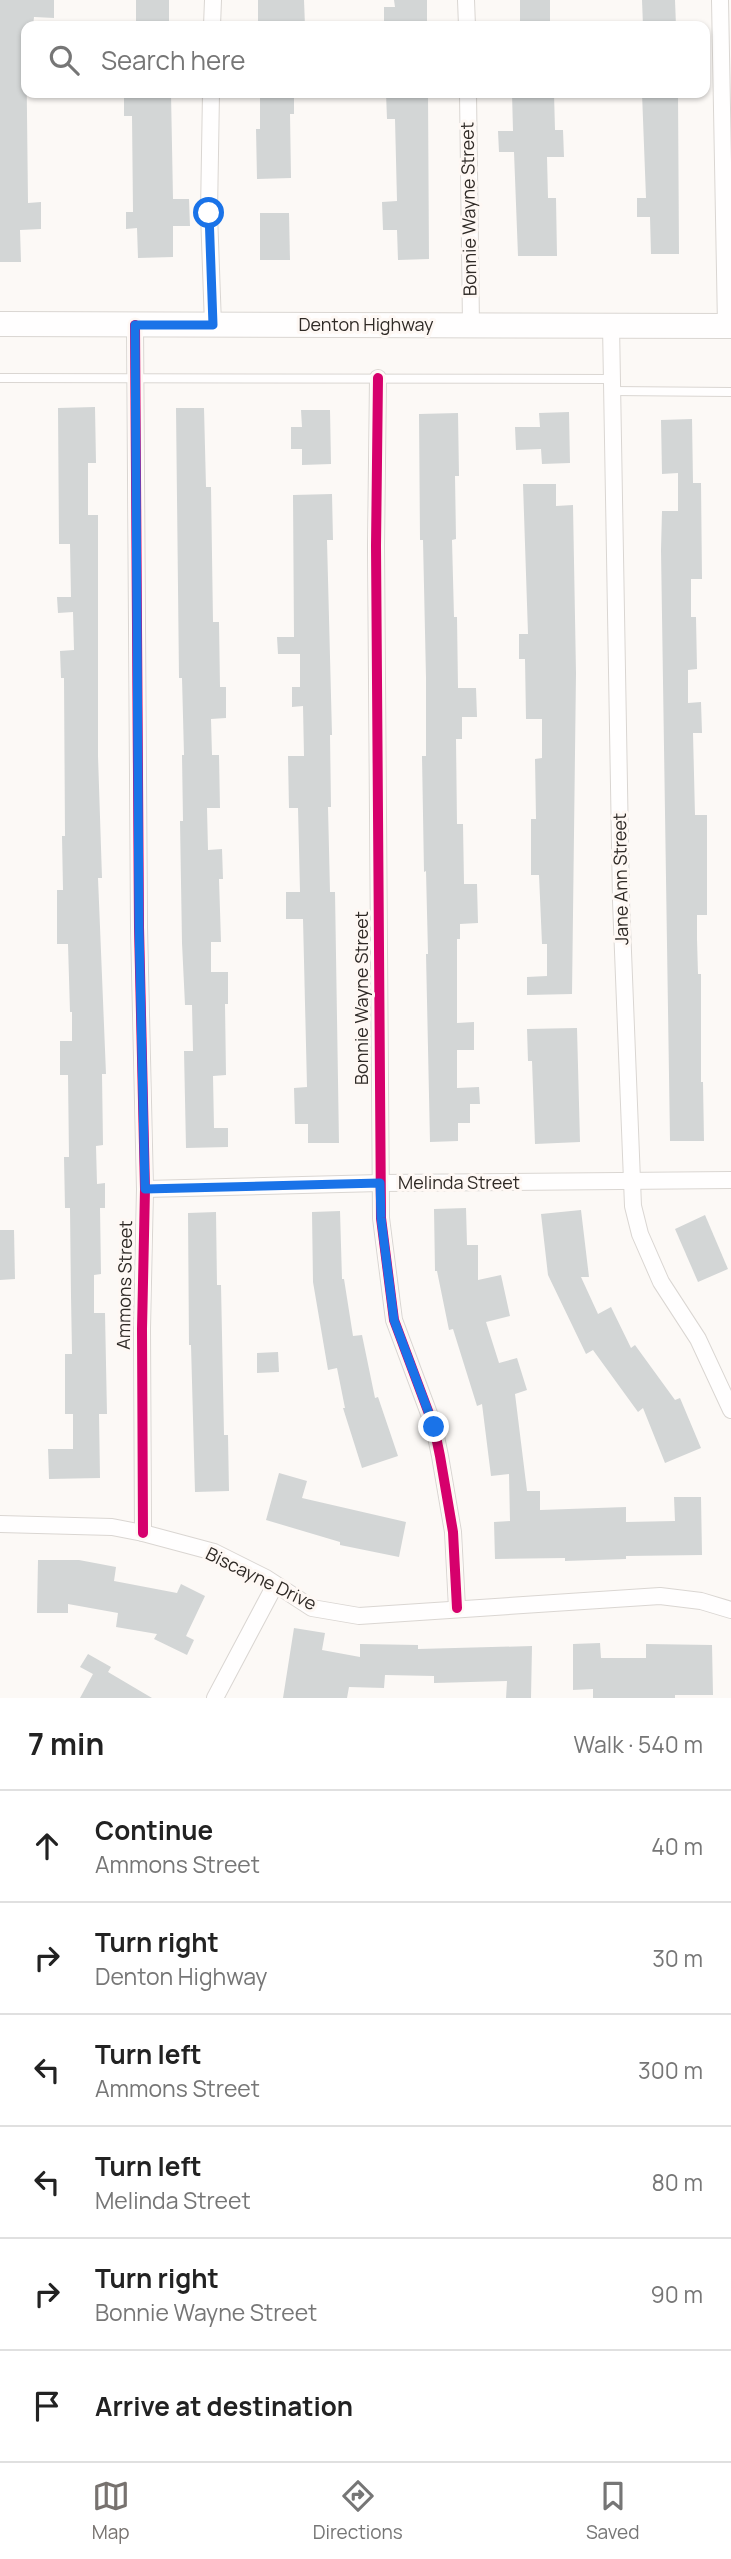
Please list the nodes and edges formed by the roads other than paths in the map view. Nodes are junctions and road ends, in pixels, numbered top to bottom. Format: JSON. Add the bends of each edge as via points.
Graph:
{"nodes":[{"id":1,"x":213,"y":0,"type":"edge"},
{"id":2,"x":466,"y":0,"type":"edge"},
{"id":3,"x":719,"y":0,"type":"edge"},
{"id":4,"x":212,"y":21,"type":"edge"},
{"id":5,"x":467,"y":21,"type":"edge"},
{"id":6,"x":211,"y":98,"type":"edge"},
{"id":7,"x":467,"y":98,"type":"edge"},
{"id":8,"x":0,"y":324,"type":"edge"},
{"id":9,"x":135,"y":325,"type":"junction"},
{"id":10,"x":213,"y":325,"type":"junction"},
{"id":11,"x":471,"y":325,"type":"junction"},
{"id":12,"x":611,"y":325,"type":"junction"},
{"id":13,"x":729,"y":326,"type":"edge"},
{"id":14,"x":378,"y":378,"type":"junction"},
{"id":15,"x":0,"y":379,"type":"edge"},
{"id":16,"x":135,"y":380,"type":"junction"},
{"id":17,"x":612,"y":385,"type":"junction"},
{"id":18,"x":731,"y":392,"type":"edge"},
{"id":19,"x":731,"y":1180,"type":"edge"},
{"id":20,"x":632,"y":1182,"type":"junction"},
{"id":21,"x":380,"y":1183,"type":"junction"},
{"id":22,"x":145,"y":1189,"type":"junction"},
{"id":23,"x":731,"y":1410,"type":"edge"},
{"id":24,"x":0,"y":1524,"type":"edge"},
{"id":25,"x":143,"y":1533,"type":"junction"},
{"id":26,"x":275,"y":1585,"type":"junction"},
{"id":27,"x":457,"y":1608,"type":"junction"},
{"id":28,"x":731,"y":1611,"type":"edge"},
{"id":29,"x":215,"y":1698,"type":"edge"}],
"edges":[{"from":1,"to":4,"type":"street"},
{"from":2,"to":5,"type":"street"},
{"from":3,"to":13,"type":"street"},
{"from":6,"to":10,"type":"street"},
{"from":7,"to":11,"type":"street","name":"Bonnie Wayne Street"},
{"from":8,"to":9,"type":"main road","name":"Denton Highway"},
{"from":9,"to":10,"type":"main road","name":"Denton Highway"},
{"from":9,"to":16,"type":"street","name":"Ammons Street"},
{"from":10,"to":11,"type":"main road","name":"Denton Highway"},
{"from":11,"to":12,"type":"main road","name":"Denton Highway"},
{"from":12,"to":13,"type":"main road","name":"Denton Highway"},
{"from":12,"to":17,"type":"street","name":"Jane Ann Street"},
{"from":14,"to":16,"type":"lane"},
{"from":14,"to":17,"type":"lane"},
{"from":14,"to":21,"type":"street","name":"Bonnie Wayne Street"},
{"from":15,"to":16,"type":"lane"},
{"from":16,"to":22,"type":"street","name":"Ammons Street"},
{"from":17,"to":18,"type":"lane"},
{"from":17,"to":20,"type":"street","name":"Jane Ann Street","via":[[621,901]]},
{"from":19,"to":20,"type":"street","name":"Melinda Street"},
{"from":20,"to":21,"type":"street","name":"Melinda Street"},
{"from":20,"to":23,"type":"street","name":"Jane Ann Street","via":[[640,1234]]},
{"from":21,"to":22,"type":"street","name":"Melinda Street"},
{"from":21,"to":27,"type":"street","name":"Bonnie Wayne Street","via":[[394,1320],[434,1427],[453,1532]]},
{"from":22,"to":25,"type":"street","name":"Ammons Street"},
{"from":24,"to":25,"type":"street","name":"Biscayne Drive","via":[[112,1527]]},
{"from":25,"to":26,"type":"street","name":"Biscayne Drive","via":[[214,1552]]},
{"from":26,"to":27,"type":"street","name":"Biscayne Drive","via":[[312,1608],[359,1616]]},
{"from":26,"to":29,"type":"street"},
{"from":27,"to":28,"type":"street","name":"Biscayne Drive","via":[[660,1595]]}]}
